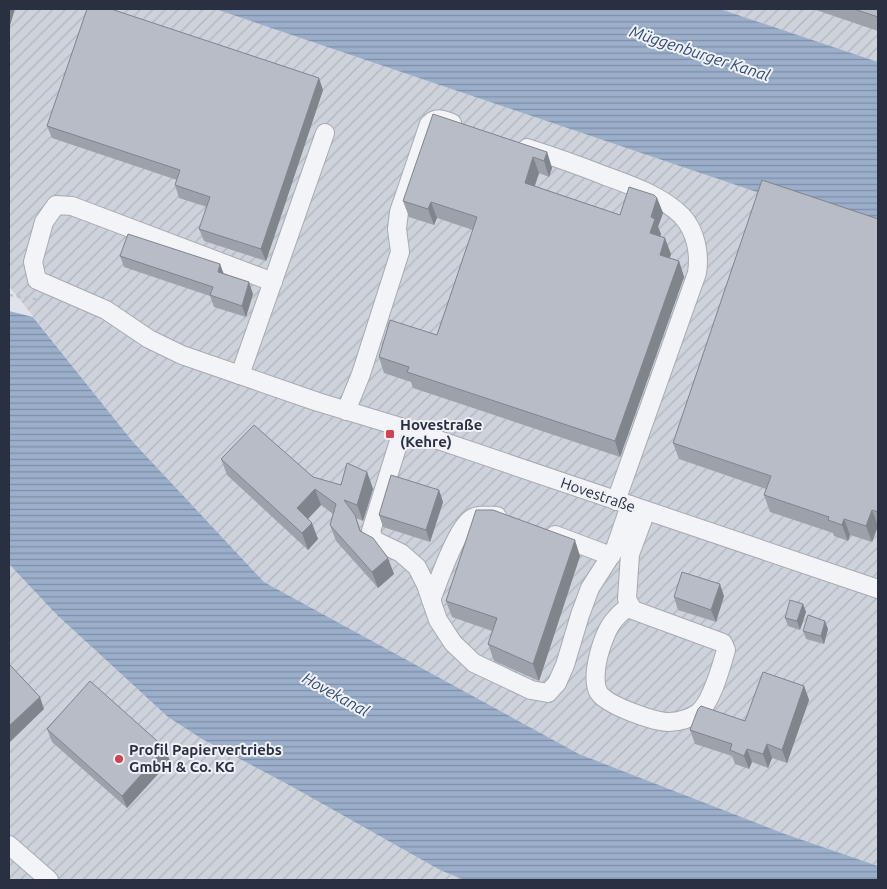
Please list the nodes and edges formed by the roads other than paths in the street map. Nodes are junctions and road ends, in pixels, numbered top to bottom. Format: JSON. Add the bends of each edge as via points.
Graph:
{"nodes":[{"id":1,"x":464,"y":127,"type":"edge"},
{"id":2,"x":324,"y":133,"type":"dead end"},
{"id":3,"x":514,"y":144,"type":"edge"},
{"id":4,"x":273,"y":282,"type":"junction"},
{"id":5,"x":240,"y":375,"type":"junction"},
{"id":6,"x":346,"y":411,"type":"junction"},
{"id":7,"x":403,"y":428,"type":"junction"},
{"id":8,"x":631,"y":506,"type":"junction"},
{"id":9,"x":512,"y":520,"type":"edge"},
{"id":10,"x":539,"y":530,"type":"edge"},
{"id":11,"x":611,"y":556,"type":"junction"},
{"id":12,"x":878,"y":590,"type":"edge"},
{"id":13,"x":431,"y":600,"type":"junction"},
{"id":14,"x":630,"y":605,"type":"junction"},
{"id":15,"x":9,"y":845,"type":"edge"},
{"id":16,"x":49,"y":880,"type":"edge"}],
"edges":[{"from":1,"to":6,"type":"street","via":[[439,118],[429,124],[399,212],[400,252]]},
{"from":2,"to":4,"type":"street"},
{"from":3,"to":8,"type":"street","via":[[640,189],[683,217],[695,238],[697,273]]},
{"from":4,"to":5,"type":"street"},
{"from":4,"to":5,"type":"street","name":"Hovestraße","via":[[72,206],[56,205],[44,222],[32,262],[37,280],[106,310],[149,339]]},
{"from":5,"to":6,"type":"street","name":"Hovestraße"},
{"from":6,"to":7,"type":"street","name":"Hovestraße"},
{"from":7,"to":8,"type":"street","name":"Hovestraße"},
{"from":7,"to":13,"type":"street","via":[[371,531],[374,540],[401,553],[417,567]]},
{"from":8,"to":11,"type":"street"},
{"from":8,"to":12,"type":"street","name":"Hovestraße"},
{"from":8,"to":14,"type":"street"},
{"from":9,"to":13,"type":"street","via":[[503,516],[476,516],[468,520]]},
{"from":10,"to":11,"type":"street"},
{"from":11,"to":13,"type":"street","via":[[590,588],[565,665],[557,683],[548,693],[531,690],[474,663],[453,643],[438,620]]},
{"from":14,"to":14,"type":"street","via":[[633,610],[647,616],[723,643],[726,650],[720,668],[706,704],[698,713],[684,720],[668,722],[609,702],[600,694],[595,684],[596,668],[604,640],[615,618]]},
{"from":15,"to":16,"type":"street"}]}
